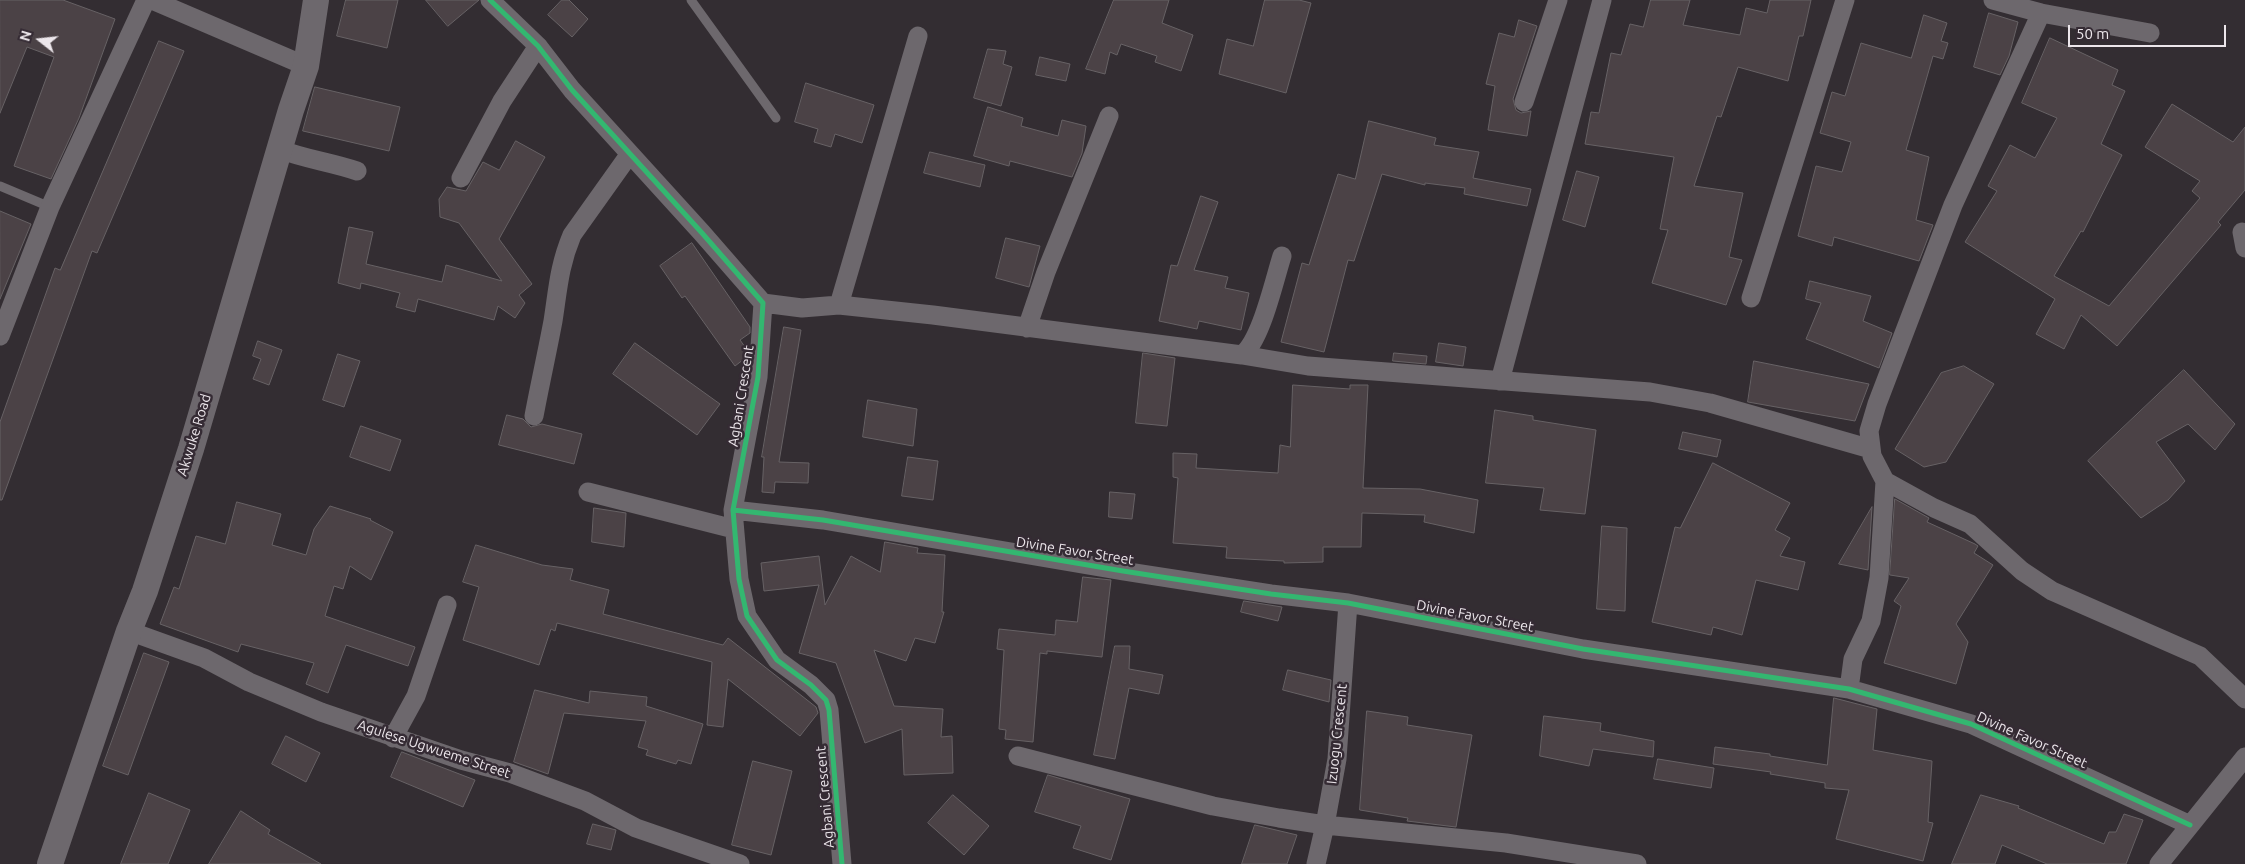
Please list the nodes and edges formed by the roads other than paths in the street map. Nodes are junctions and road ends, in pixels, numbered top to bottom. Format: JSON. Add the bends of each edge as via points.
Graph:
{"nodes":[{"id":1,"x":146,"y":0,"type":"edge"},
{"id":2,"x":152,"y":0,"type":"edge"},
{"id":3,"x":316,"y":0,"type":"edge"},
{"id":4,"x":490,"y":0,"type":"edge"},
{"id":5,"x":691,"y":0,"type":"edge"},
{"id":6,"x":1558,"y":0,"type":"edge"},
{"id":7,"x":1602,"y":0,"type":"edge"},
{"id":8,"x":1845,"y":0,"type":"edge"},
{"id":9,"x":1993,"y":0,"type":"edge"},
{"id":10,"x":2041,"y":13,"type":"junction"},
{"id":11,"x":2150,"y":33,"type":"dead end"},
{"id":12,"x":918,"y":36,"type":"dead end"},
{"id":13,"x":538,"y":46,"type":"junction"},
{"id":14,"x":306,"y":66,"type":"junction"},
{"id":15,"x":1524,"y":102,"type":"dead end"},
{"id":16,"x":1109,"y":116,"type":"dead end"},
{"id":17,"x":776,"y":118,"type":"dead end"},
{"id":18,"x":280,"y":149,"type":"junction"},
{"id":19,"x":629,"y":155,"type":"junction"},
{"id":20,"x":357,"y":171,"type":"dead end"},
{"id":21,"x":461,"y":178,"type":"dead end"},
{"id":22,"x":0,"y":186,"type":"edge"},
{"id":23,"x":50,"y":207,"type":"junction"},
{"id":24,"x":1282,"y":256,"type":"dead end"},
{"id":25,"x":1751,"y":298,"type":"dead end"},
{"id":26,"x":763,"y":303,"type":"junction"},
{"id":27,"x":839,"y":305,"type":"junction"},
{"id":28,"x":1027,"y":328,"type":"junction"},
{"id":29,"x":0,"y":336,"type":"edge"},
{"id":30,"x":1242,"y":355,"type":"junction"},
{"id":31,"x":1500,"y":382,"type":"junction"},
{"id":32,"x":534,"y":416,"type":"dead end"},
{"id":33,"x":1871,"y":449,"type":"junction"},
{"id":34,"x":1884,"y":481,"type":"junction"},
{"id":35,"x":588,"y":492,"type":"dead end"},
{"id":36,"x":734,"y":519,"type":"junction"},
{"id":37,"x":1348,"y":603,"type":"junction"},
{"id":38,"x":447,"y":605,"type":"dead end"},
{"id":39,"x":129,"y":631,"type":"junction"},
{"id":40,"x":1849,"y":689,"type":"junction"},
{"id":41,"x":2245,"y":699,"type":"edge"},
{"id":42,"x":394,"y":738,"type":"junction"},
{"id":43,"x":1018,"y":756,"type":"dead end"},
{"id":44,"x":2245,"y":757,"type":"edge"},
{"id":45,"x":1325,"y":825,"type":"junction"},
{"id":46,"x":2190,"y":826,"type":"junction"},
{"id":47,"x":50,"y":864,"type":"edge"},
{"id":48,"x":740,"y":864,"type":"edge"},
{"id":49,"x":842,"y":864,"type":"edge"},
{"id":50,"x":1316,"y":864,"type":"edge"},
{"id":51,"x":1637,"y":864,"type":"edge"},
{"id":52,"x":2159,"y":864,"type":"edge"}],
"edges":[{"from":1,"to":23,"type":"street"},
{"from":2,"to":14,"type":"street"},
{"from":3,"to":14,"type":"main road","name":"Akwuke Road"},
{"from":4,"to":13,"type":"street"},
{"from":5,"to":17,"type":"lane"},
{"from":6,"to":15,"type":"street"},
{"from":7,"to":31,"type":"street"},
{"from":8,"to":25,"type":"street"},
{"from":9,"to":10,"type":"street"},
{"from":10,"to":11,"type":"street"},
{"from":10,"to":33,"type":"street","via":[[1953,204],[1877,404],[1869,431]]},
{"from":12,"to":27,"type":"street"},
{"from":13,"to":19,"type":"street"},
{"from":13,"to":21,"type":"street","via":[[502,101]]},
{"from":14,"to":18,"type":"main road","name":"Akwuke Road"},
{"from":16,"to":28,"type":"street"},
{"from":18,"to":20,"type":"street"},
{"from":18,"to":39,"type":"main road","name":"Akwuke Road","via":[[191,449]]},
{"from":19,"to":26,"type":"street"},
{"from":19,"to":32,"type":"street","via":[[566,248]]},
{"from":22,"to":23,"type":"lane"},
{"from":23,"to":29,"type":"street"},
{"from":24,"to":30,"type":"street","via":[[1256,337],[1250,350]]},
{"from":26,"to":27,"type":"street","via":[[802,308]]},
{"from":26,"to":36,"type":"street","name":"Agbani Crescent","via":[[758,377]]},
{"from":27,"to":28,"type":"street"},
{"from":28,"to":30,"type":"street"},
{"from":30,"to":31,"type":"street","via":[[1308,366]]},
{"from":31,"to":33,"type":"street","via":[[1650,392],[1710,403]]},
{"from":33,"to":34,"type":"street"},
{"from":34,"to":40,"type":"street","via":[[1879,578],[1870,621],[1853,659]]},
{"from":34,"to":41,"type":"street","via":[[1970,524],[2022,571],[2052,590],[2200,656]]},
{"from":35,"to":36,"type":"street","name":"Divine Favor Street"},
{"from":36,"to":37,"type":"street","name":"Divine Favor Street","via":[[823,520],[1143,574]]},
{"from":36,"to":49,"type":"street","name":"Agbani Crescent","via":[[739,580],[747,616],[777,660],[826,700]]},
{"from":37,"to":40,"type":"street","name":"Divine Favor Street","via":[[1583,649]]},
{"from":37,"to":45,"type":"street","name":"Izuogu Crescent","via":[[1336,759]]},
{"from":38,"to":42,"type":"street","via":[[416,696]]},
{"from":39,"to":42,"type":"street","name":"Agulese Ugwueme Street","via":[[204,658],[249,682],[321,712]]},
{"from":39,"to":47,"type":"main road","name":"Akwuke Road"},
{"from":40,"to":46,"type":"street","name":"Divine Favor Street","via":[[1971,724]]},
{"from":42,"to":48,"type":"street","name":"Agulese Ugwueme Street","via":[[510,773],[585,801],[636,828]]},
{"from":43,"to":45,"type":"street","via":[[1213,806]]},
{"from":44,"to":46,"type":"street"},
{"from":45,"to":50,"type":"street","name":"Izuogu Crescent"},
{"from":45,"to":51,"type":"street","via":[[1506,843]]},
{"from":46,"to":52,"type":"street"}]}
